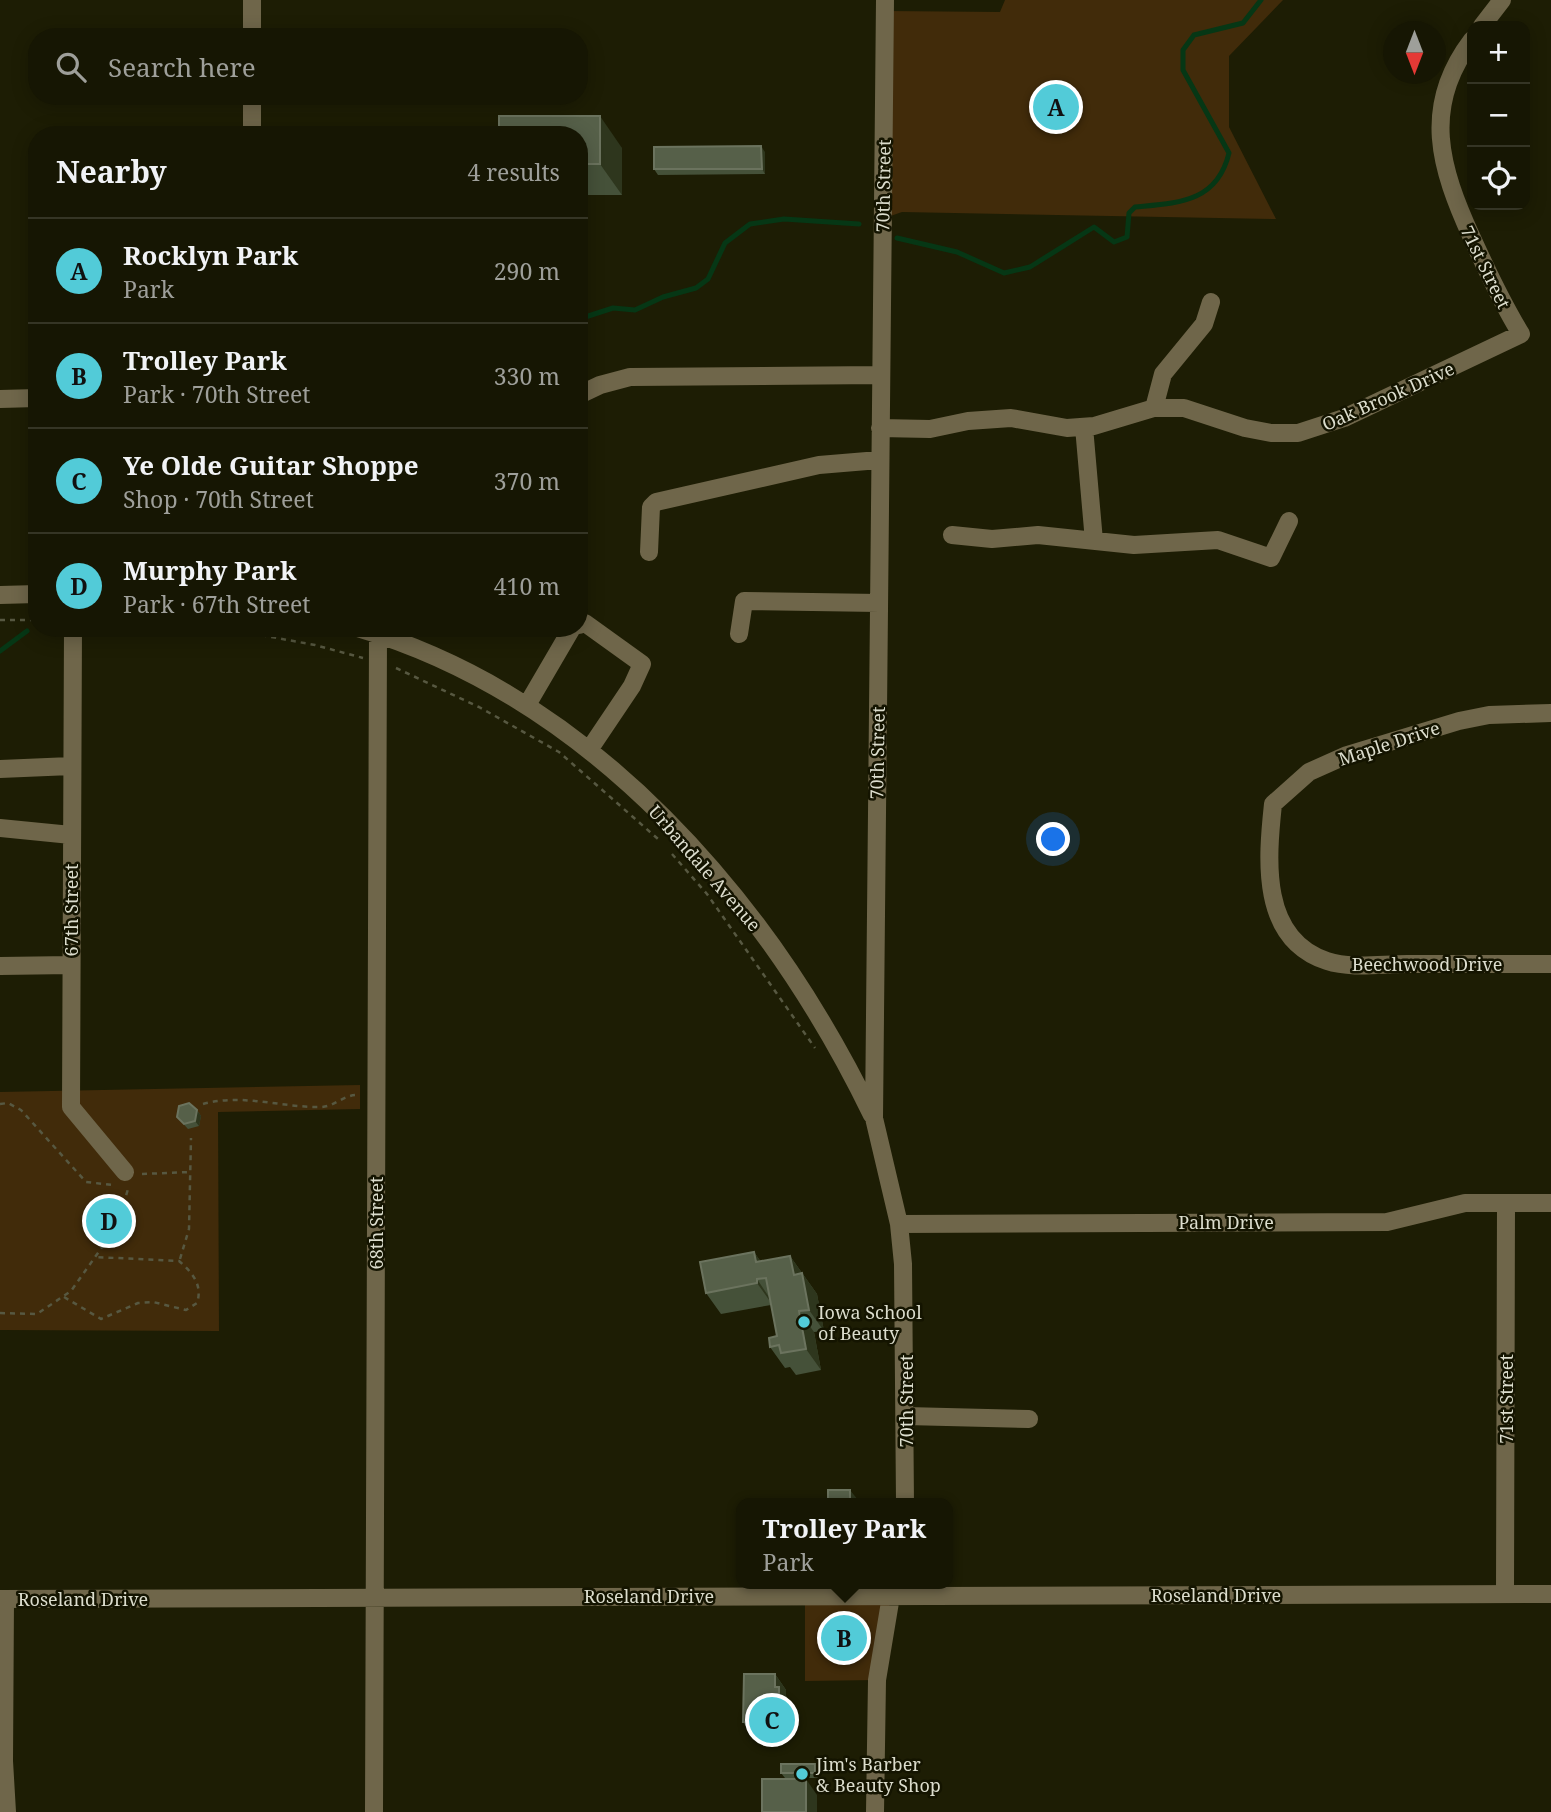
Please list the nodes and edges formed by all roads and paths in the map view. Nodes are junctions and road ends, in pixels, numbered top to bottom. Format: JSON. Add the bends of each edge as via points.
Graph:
{"nodes":[{"id":1,"x":252,"y":0,"type":"edge"},
{"id":2,"x":885,"y":0,"type":"edge"},
{"id":3,"x":1502,"y":0,"type":"edge"},
{"id":4,"x":1486,"y":21,"type":"edge"},
{"id":5,"x":252,"y":28,"type":"edge"},
{"id":6,"x":1467,"y":48,"type":"edge"},
{"id":7,"x":252,"y":105,"type":"edge"},
{"id":8,"x":252,"y":126,"type":"edge"},
{"id":9,"x":1211,"y":302,"type":"dead end"},
{"id":10,"x":1521,"y":334,"type":"joint"},
{"id":11,"x":881,"y":375,"type":"junction"},
{"id":12,"x":588,"y":391,"type":"edge"},
{"id":13,"x":28,"y":398,"type":"edge"},
{"id":14,"x":0,"y":399,"type":"edge"},
{"id":15,"x":1154,"y":408,"type":"junction"},
{"id":16,"x":1084,"y":427,"type":"junction"},
{"id":17,"x":880,"y":428,"type":"junction"},
{"id":18,"x":879,"y":460,"type":"junction"},
{"id":19,"x":1289,"y":521,"type":"dead end"},
{"id":20,"x":952,"y":535,"type":"dead end"},
{"id":21,"x":1094,"y":541,"type":"junction"},
{"id":22,"x":649,"y":552,"type":"dead end"},
{"id":23,"x":28,"y":594,"type":"edge"},
{"id":24,"x":0,"y":595,"type":"edge"},
{"id":25,"x":879,"y":603,"type":"junction"},
{"id":26,"x":0,"y":620,"type":"edge"},
{"id":27,"x":28,"y":620,"type":"edge"},
{"id":28,"x":588,"y":625,"type":"edge"},
{"id":29,"x":739,"y":634,"type":"dead end"},
{"id":30,"x":73,"y":637,"type":"edge"},
{"id":31,"x":271,"y":637,"type":"edge"},
{"id":32,"x":378,"y":637,"type":"edge"},
{"id":33,"x":383,"y":637,"type":"edge"},
{"id":34,"x":567,"y":637,"type":"edge"},
{"id":35,"x":369,"y":660,"type":"dead end"},
{"id":36,"x":397,"y":669,"type":"dead end"},
{"id":37,"x":527,"y":705,"type":"junction"},
{"id":38,"x":1551,"y":713,"type":"edge"},
{"id":39,"x":589,"y":750,"type":"junction"},
{"id":40,"x":71,"y":766,"type":"junction"},
{"id":41,"x":0,"y":769,"type":"edge"},
{"id":42,"x":0,"y":828,"type":"edge"},
{"id":43,"x":71,"y":835,"type":"junction"},
{"id":44,"x":1270,"y":836,"type":"joint"},
{"id":45,"x":661,"y":842,"type":"dead end"},
{"id":46,"x":670,"y":852,"type":"dead end"},
{"id":47,"x":1551,"y":964,"type":"edge"},
{"id":48,"x":71,"y":965,"type":"junction"},
{"id":49,"x":0,"y":966,"type":"edge"},
{"id":50,"x":835,"y":1046,"type":"junction"},
{"id":51,"x":357,"y":1095,"type":"dead end"},
{"id":52,"x":0,"y":1104,"type":"edge"},
{"id":53,"x":203,"y":1104,"type":"dead end"},
{"id":54,"x":874,"y":1118,"type":"junction"},
{"id":55,"x":191,"y":1138,"type":"dead end"},
{"id":56,"x":191,"y":1172,"type":"junction"},
{"id":57,"x":128,"y":1179,"type":"junction"},
{"id":58,"x":1506,"y":1203,"type":"junction"},
{"id":59,"x":1551,"y":1203,"type":"edge"},
{"id":60,"x":899,"y":1224,"type":"junction"},
{"id":61,"x":95,"y":1257,"type":"junction"},
{"id":62,"x":179,"y":1261,"type":"junction"},
{"id":63,"x":64,"y":1297,"type":"junction"},
{"id":64,"x":0,"y":1313,"type":"edge"},
{"id":65,"x":906,"y":1416,"type":"junction"},
{"id":66,"x":1029,"y":1419,"type":"dead end"},
{"id":67,"x":905,"y":1498,"type":"edge"},
{"id":68,"x":892,"y":1590,"type":"edge"},
{"id":69,"x":1505,"y":1594,"type":"junction"},
{"id":70,"x":1551,"y":1594,"type":"edge"},
{"id":71,"x":375,"y":1596,"type":"junction"},
{"id":72,"x":3,"y":1599,"type":"edge"},
{"id":73,"x":7,"y":1812,"type":"edge"},
{"id":74,"x":374,"y":1812,"type":"edge"},
{"id":75,"x":875,"y":1812,"type":"edge"}],
"edges":[{"from":1,"to":5,"type":"street"},
{"from":2,"to":11,"type":"street","name":"70th Street"},
{"from":3,"to":4,"type":"street"},
{"from":6,"to":10,"type":"street","name":"71st Street","via":[[1449,79],[1441,110],[1441,157],[1454,198],[1499,298]]},
{"from":7,"to":8,"type":"street"},
{"from":9,"to":15,"type":"street","via":[[1204,324],[1163,373]]},
{"from":10,"to":15,"type":"street","name":"Oak Brook Drive","via":[[1344,418],[1298,433],[1271,433],[1192,410]]},
{"from":11,"to":12,"type":"street","via":[[630,377]]},
{"from":11,"to":17,"type":"street","name":"70th Street"},
{"from":13,"to":14,"type":"street"},
{"from":15,"to":16,"type":"street","name":"Oak Brook Drive"},
{"from":16,"to":17,"type":"street","name":"Oak Brook Drive","via":[[1012,418],[930,429]]},
{"from":16,"to":21,"type":"street"},
{"from":17,"to":18,"type":"street","name":"70th Street"},
{"from":18,"to":22,"type":"street","via":[[819,465],[656,502],[651,507]]},
{"from":18,"to":25,"type":"street","name":"70th Street"},
{"from":19,"to":21,"type":"street","via":[[1271,558],[1218,540],[1134,545]]},
{"from":20,"to":21,"type":"street","via":[[992,539],[1038,535]]},
{"from":23,"to":24,"type":"street"},
{"from":25,"to":29,"type":"street","via":[[744,601]]},
{"from":25,"to":54,"type":"street","name":"70th Street"},
{"from":26,"to":27,"type":"path"},
{"from":28,"to":39,"type":"street","via":[[642,664]]},
{"from":30,"to":40,"type":"street","name":"67th Street"},
{"from":31,"to":35,"type":"path"},
{"from":32,"to":71,"type":"street","name":"68th Street"},
{"from":33,"to":37,"type":"street","name":"Urbandale Avenue","via":[[465,671]]},
{"from":34,"to":37,"type":"street"},
{"from":36,"to":45,"type":"path","via":[[559,752]]},
{"from":37,"to":39,"type":"street","name":"Urbandale Avenue"},
{"from":38,"to":44,"type":"street","name":"Maple Drive","via":[[1459,721],[1309,772],[1273,804]]},
{"from":39,"to":50,"type":"street","name":"Urbandale Avenue","via":[[664,818],[739,901],[804,992]]},
{"from":40,"to":41,"type":"street"},
{"from":40,"to":43,"type":"street","name":"67th Street"},
{"from":42,"to":43,"type":"street"},
{"from":43,"to":48,"type":"street","name":"67th Street"},
{"from":44,"to":47,"type":"street","name":"Beechwood Drive","via":[[1270,892],[1294,942],[1312,954],[1345,964]]},
{"from":46,"to":50,"type":"path","via":[[715,905],[820,1055]]},
{"from":48,"to":49,"type":"street"},
{"from":48,"to":57,"type":"street","name":"67th Street","via":[[71,1108]]},
{"from":50,"to":54,"type":"street","name":"Urbandale Avenue"},
{"from":51,"to":53,"type":"path","via":[[327,1106],[276,1101]]},
{"from":52,"to":57,"type":"path","via":[[21,1110],[86,1182]]},
{"from":54,"to":60,"type":"street","name":"70th Street"},
{"from":55,"to":56,"type":"path"},
{"from":56,"to":57,"type":"path"},
{"from":56,"to":62,"type":"path","via":[[189,1229]]},
{"from":57,"to":61,"type":"path","via":[[121,1218]]},
{"from":58,"to":59,"type":"street","name":"Palm Drive"},
{"from":58,"to":60,"type":"street","name":"Palm Drive","via":[[1453,1205],[1387,1222]]},
{"from":58,"to":69,"type":"street","name":"71st Street"},
{"from":60,"to":65,"type":"street","name":"70th Street"},
{"from":61,"to":62,"type":"path"},
{"from":61,"to":63,"type":"path"},
{"from":62,"to":63,"type":"path","via":[[198,1285],[199,1298],[190,1310],[146,1302],[97,1319]]},
{"from":63,"to":64,"type":"path","via":[[37,1314]]},
{"from":65,"to":66,"type":"street"},
{"from":65,"to":67,"type":"street","name":"70th Street"},
{"from":68,"to":69,"type":"street","name":"Roseland Drive"},
{"from":68,"to":71,"type":"street","name":"Roseland Drive"},
{"from":68,"to":75,"type":"street","via":[[877,1689]]},
{"from":69,"to":70,"type":"street","name":"Roseland Drive"},
{"from":71,"to":72,"type":"street","name":"Roseland Drive"},
{"from":71,"to":74,"type":"street","name":"68th Street"},
{"from":72,"to":73,"type":"street"}]}
